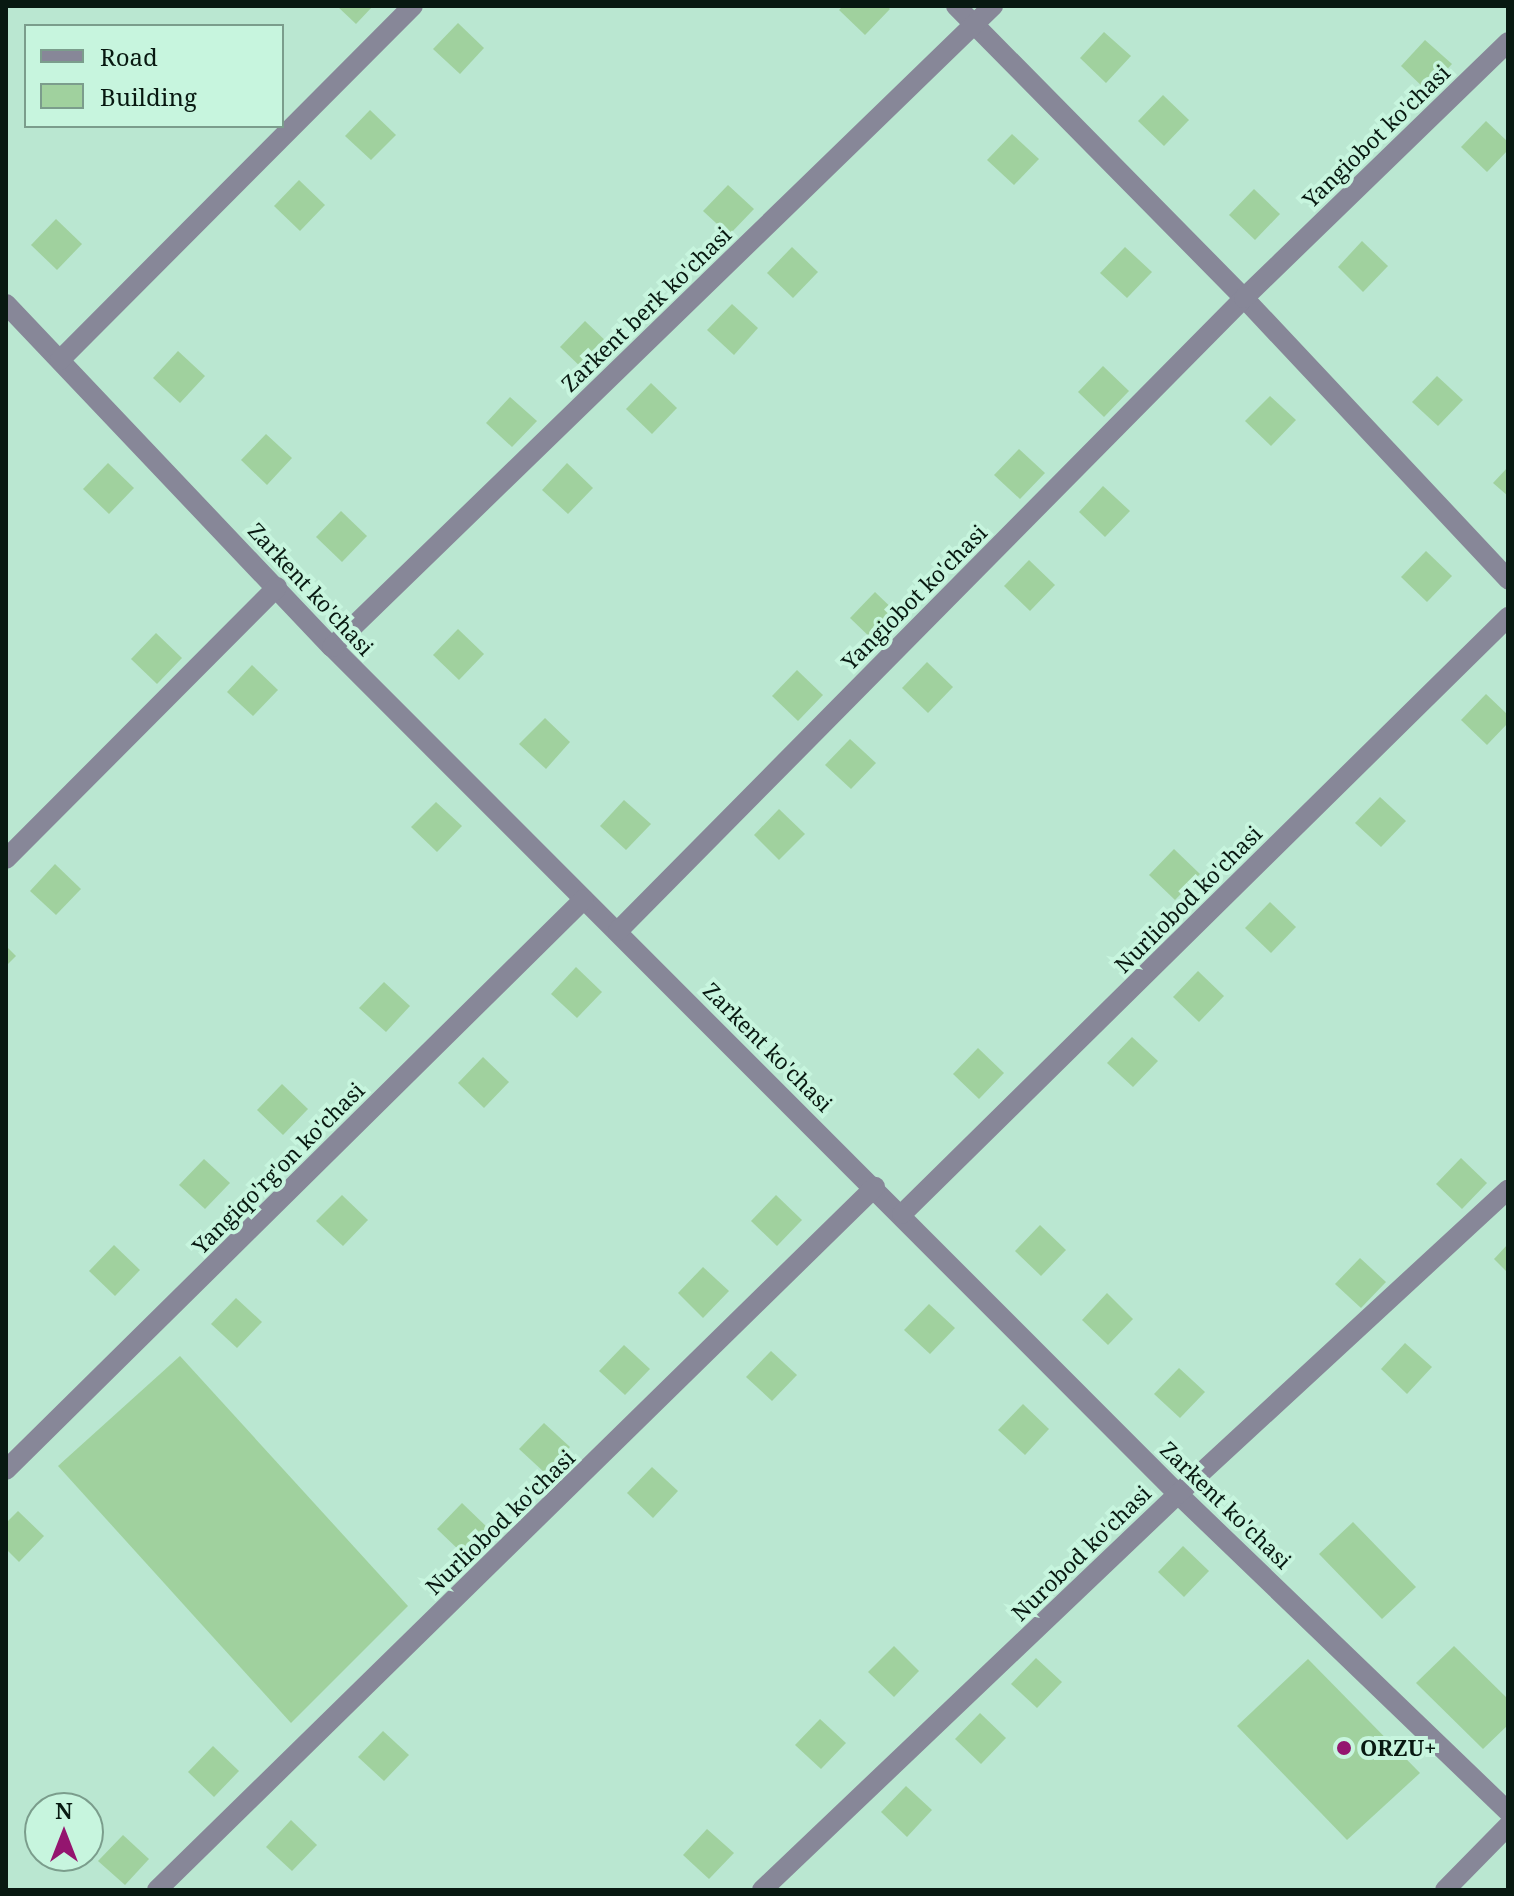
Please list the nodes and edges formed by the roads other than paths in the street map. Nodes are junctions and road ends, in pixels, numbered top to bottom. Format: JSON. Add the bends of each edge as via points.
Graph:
{"nodes":[{"id":1,"x":413,"y":6,"type":"edge"},
{"id":2,"x":956,"y":6,"type":"edge"},
{"id":3,"x":993,"y":6,"type":"edge"},
{"id":4,"x":974,"y":24,"type":"junction"},
{"id":5,"x":1508,"y":42,"type":"edge"},
{"id":6,"x":1244,"y":298,"type":"junction"},
{"id":7,"x":8,"y":310,"type":"edge"},
{"id":8,"x":60,"y":360,"type":"junction"},
{"id":9,"x":1508,"y":579,"type":"edge"},
{"id":10,"x":277,"y":587,"type":"junction"},
{"id":11,"x":1508,"y":617,"type":"edge"},
{"id":12,"x":332,"y":647,"type":"junction"},
{"id":13,"x":6,"y":859,"type":"edge"},
{"id":14,"x":584,"y":899,"type":"junction"},
{"id":15,"x":618,"y":931,"type":"junction"},
{"id":16,"x":875,"y":1187,"type":"junction"},
{"id":17,"x":1508,"y":1190,"type":"edge"},
{"id":18,"x":902,"y":1214,"type":"junction"},
{"id":19,"x":10,"y":1458,"type":"edge"},
{"id":20,"x":1178,"y":1494,"type":"junction"},
{"id":21,"x":1505,"y":1801,"type":"edge"},
{"id":22,"x":1508,"y":1826,"type":"edge"},
{"id":23,"x":157,"y":1890,"type":"edge"},
{"id":24,"x":762,"y":1890,"type":"edge"},
{"id":25,"x":1445,"y":1890,"type":"edge"}],
"edges":[{"from":1,"to":8,"type":"street"},
{"from":2,"to":4,"type":"street"},
{"from":3,"to":4,"type":"street","name":"Zarkent berk ko'chasi"},
{"from":4,"to":6,"type":"street"},
{"from":4,"to":12,"type":"street","name":"Zarkent berk ko'chasi"},
{"from":5,"to":6,"type":"street","name":"Yangiobot ko'chasi"},
{"from":6,"to":9,"type":"street"},
{"from":6,"to":15,"type":"street","name":"Yangiobot ko'chasi"},
{"from":7,"to":8,"type":"street","name":"Zarkent ko'chasi"},
{"from":8,"to":10,"type":"street","name":"Zarkent ko'chasi"},
{"from":10,"to":12,"type":"street","name":"Zarkent ko'chasi"},
{"from":10,"to":13,"type":"street"},
{"from":11,"to":18,"type":"street","name":"Nurliobod ko'chasi"},
{"from":12,"to":14,"type":"street","name":"Zarkent ko'chasi"},
{"from":14,"to":15,"type":"street","name":"Zarkent ko'chasi"},
{"from":14,"to":19,"type":"street","name":"Yangiqo'rg'on ko'chasi"},
{"from":15,"to":16,"type":"street","name":"Zarkent ko'chasi"},
{"from":16,"to":18,"type":"street","name":"Zarkent ko'chasi"},
{"from":16,"to":23,"type":"street","name":"Nurliobod ko'chasi"},
{"from":17,"to":20,"type":"street","name":"Nurobod ko'chasi"},
{"from":18,"to":20,"type":"street","name":"Zarkent ko'chasi"},
{"from":20,"to":21,"type":"street","name":"Zarkent ko'chasi"},
{"from":20,"to":24,"type":"street","name":"Nurobod ko'chasi"},
{"from":22,"to":25,"type":"street"}]}
